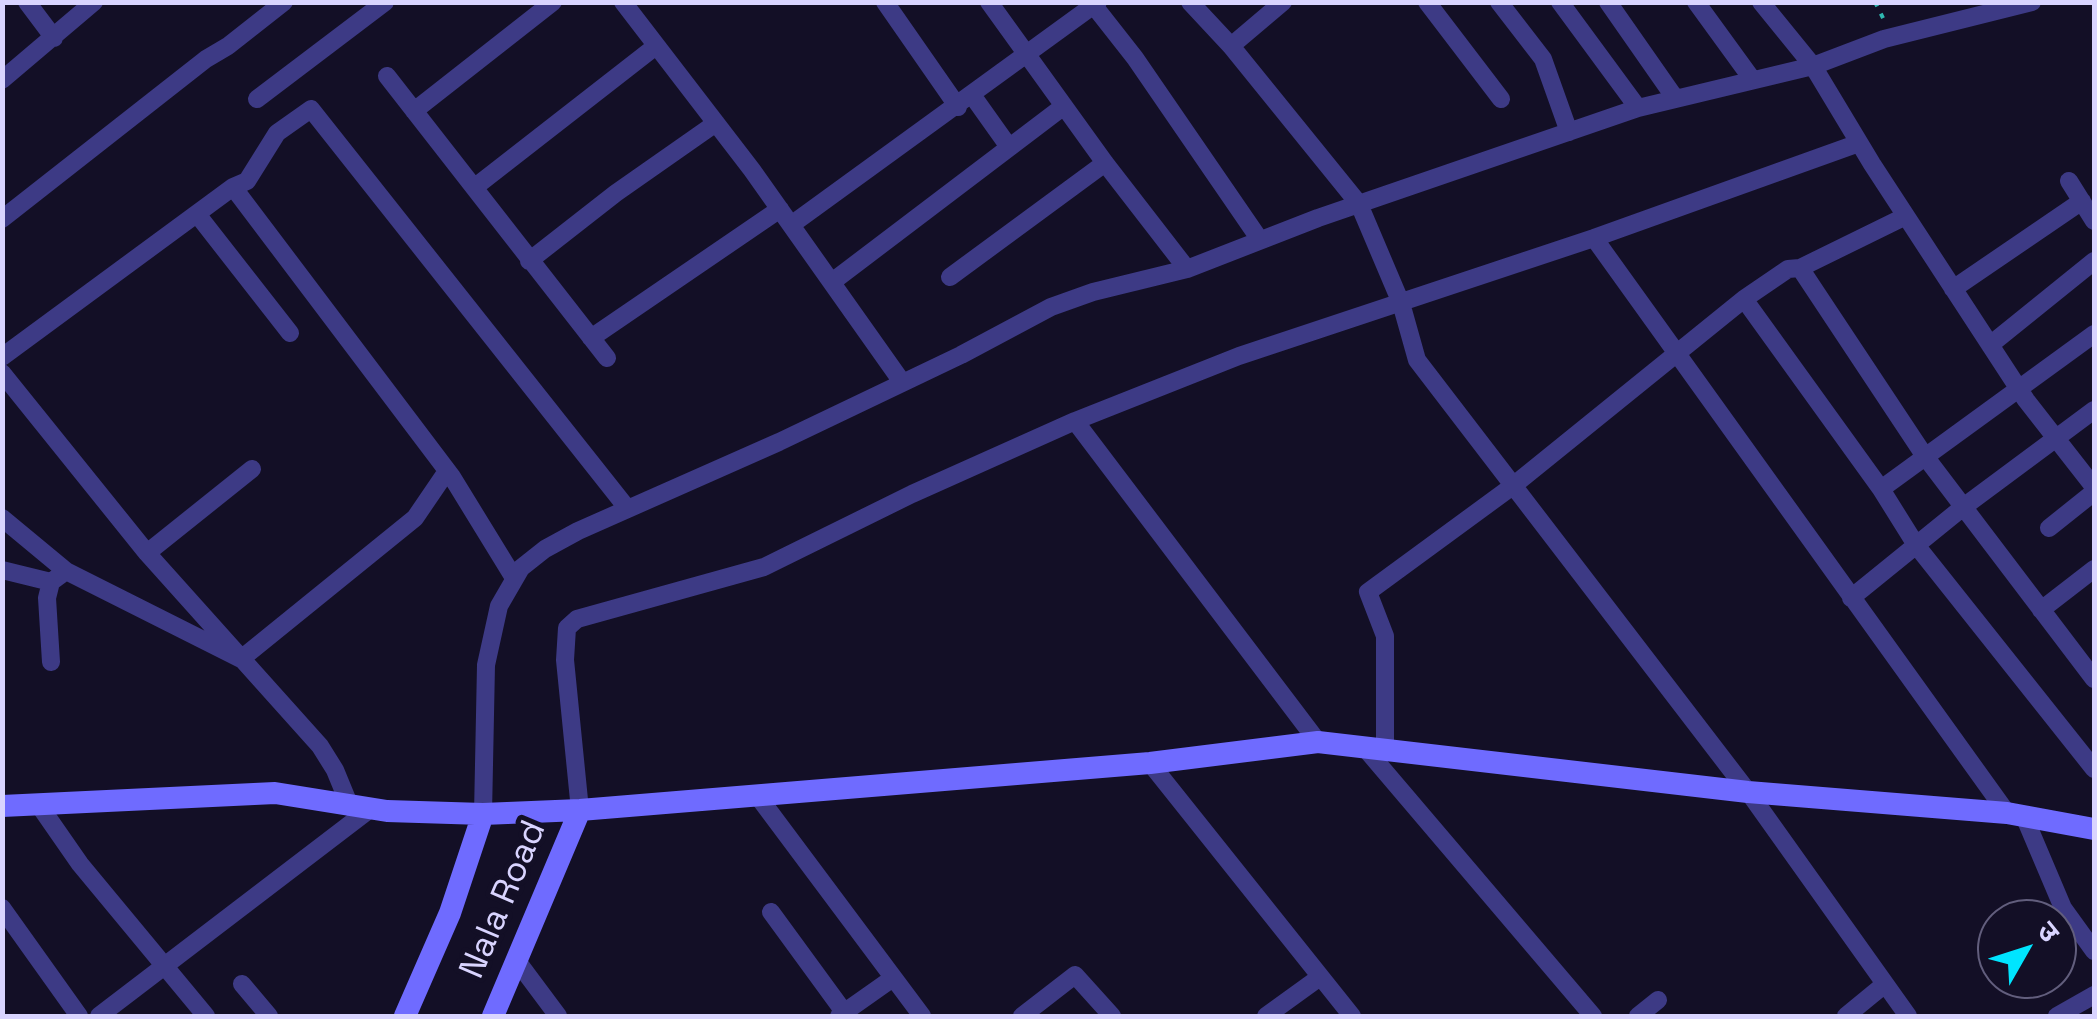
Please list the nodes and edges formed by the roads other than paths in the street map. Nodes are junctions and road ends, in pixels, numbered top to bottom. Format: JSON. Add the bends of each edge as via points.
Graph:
{"nodes":[{"id":1,"x":27,"y":2,"type":"edge"},
{"id":2,"x":94,"y":2,"type":"edge"},
{"id":3,"x":284,"y":2,"type":"edge"},
{"id":4,"x":384,"y":2,"type":"edge"},
{"id":5,"x":553,"y":2,"type":"edge"},
{"id":6,"x":623,"y":2,"type":"edge"},
{"id":7,"x":885,"y":2,"type":"edge"},
{"id":8,"x":990,"y":2,"type":"edge"},
{"id":9,"x":1190,"y":2,"type":"edge"},
{"id":10,"x":1283,"y":2,"type":"edge"},
{"id":11,"x":1427,"y":2,"type":"edge"},
{"id":12,"x":1499,"y":2,"type":"edge"},
{"id":13,"x":1560,"y":2,"type":"edge"},
{"id":14,"x":1608,"y":2,"type":"edge"},
{"id":15,"x":1696,"y":2,"type":"edge"},
{"id":16,"x":1762,"y":2,"type":"edge"},
{"id":17,"x":2032,"y":2,"type":"edge"},
{"id":18,"x":1094,"y":4,"type":"edge"},
{"id":19,"x":54,"y":38,"type":"junction"},
{"id":20,"x":656,"y":46,"type":"junction"},
{"id":21,"x":1231,"y":46,"type":"junction"},
{"id":22,"x":1027,"y":54,"type":"junction"},
{"id":23,"x":1813,"y":66,"type":"junction"},
{"id":24,"x":4,"y":76,"type":"edge"},
{"id":25,"x":388,"y":76,"type":"dead end"},
{"id":26,"x":1752,"y":79,"type":"junction"},
{"id":27,"x":1675,"y":98,"type":"junction"},
{"id":28,"x":256,"y":99,"type":"dead end"},
{"id":29,"x":1501,"y":100,"type":"dead end"},
{"id":30,"x":965,"y":101,"type":"junction"},
{"id":31,"x":1064,"y":106,"type":"junction"},
{"id":32,"x":1638,"y":108,"type":"junction"},
{"id":33,"x":414,"y":111,"type":"junction"},
{"id":34,"x":716,"y":123,"type":"junction"},
{"id":35,"x":1569,"y":132,"type":"junction"},
{"id":36,"x":1860,"y":143,"type":"junction"},
{"id":37,"x":1009,"y":147,"type":"junction"},
{"id":38,"x":1105,"y":162,"type":"junction"},
{"id":39,"x":2069,"y":181,"type":"dead end"},
{"id":40,"x":233,"y":187,"type":"junction"},
{"id":41,"x":475,"y":187,"type":"junction"},
{"id":42,"x":2082,"y":201,"type":"junction"},
{"id":43,"x":1359,"y":204,"type":"junction"},
{"id":44,"x":196,"y":214,"type":"junction"},
{"id":45,"x":1906,"y":216,"type":"junction"},
{"id":46,"x":786,"y":217,"type":"junction"},
{"id":47,"x":2,"y":219,"type":"edge"},
{"id":48,"x":2094,"y":221,"type":"edge"},
{"id":49,"x":1594,"y":238,"type":"junction"},
{"id":50,"x":1260,"y":240,"type":"junction"},
{"id":51,"x":529,"y":261,"type":"junction"},
{"id":52,"x":2094,"y":261,"type":"edge"},
{"id":53,"x":1800,"y":268,"type":"junction"},
{"id":54,"x":1188,"y":269,"type":"junction"},
{"id":55,"x":950,"y":277,"type":"dead end"},
{"id":56,"x":832,"y":282,"type":"junction"},
{"id":57,"x":1953,"y":289,"type":"junction"},
{"id":58,"x":1744,"y":298,"type":"junction"},
{"id":59,"x":1401,"y":303,"type":"junction"},
{"id":60,"x":290,"y":334,"type":"dead end"},
{"id":61,"x":2094,"y":334,"type":"edge"},
{"id":62,"x":591,"y":338,"type":"junction"},
{"id":63,"x":1990,"y":345,"type":"junction"},
{"id":64,"x":1676,"y":354,"type":"junction"},
{"id":65,"x":2,"y":357,"type":"edge"},
{"id":66,"x":607,"y":358,"type":"dead end"},
{"id":67,"x":2,"y":373,"type":"edge"},
{"id":68,"x":902,"y":382,"type":"junction"},
{"id":69,"x":2017,"y":387,"type":"junction"},
{"id":70,"x":2094,"y":410,"type":"edge"},
{"id":71,"x":1075,"y":420,"type":"junction"},
{"id":72,"x":2056,"y":438,"type":"junction"},
{"id":73,"x":1924,"y":456,"type":"junction"},
{"id":74,"x":252,"y":468,"type":"dead end"},
{"id":75,"x":447,"y":470,"type":"junction"},
{"id":76,"x":1514,"y":485,"type":"junction"},
{"id":77,"x":1881,"y":489,"type":"junction"},
{"id":78,"x":2094,"y":489,"type":"edge"},
{"id":79,"x":627,"y":508,"type":"junction"},
{"id":80,"x":1962,"y":508,"type":"junction"},
{"id":81,"x":2,"y":518,"type":"edge"},
{"id":82,"x":2050,"y":528,"type":"dead end"},
{"id":83,"x":1916,"y":545,"type":"junction"},
{"id":84,"x":147,"y":553,"type":"junction"},
{"id":85,"x":2094,"y":568,"type":"edge"},
{"id":86,"x":2,"y":570,"type":"edge"},
{"id":87,"x":59,"y":577,"type":"junction"},
{"id":88,"x":514,"y":578,"type":"junction"},
{"id":89,"x":1851,"y":598,"type":"junction"},
{"id":90,"x":2040,"y":610,"type":"junction"},
{"id":91,"x":241,"y":659,"type":"junction"},
{"id":92,"x":51,"y":662,"type":"dead end"},
{"id":93,"x":2094,"y":679,"type":"edge"},
{"id":94,"x":1318,"y":742,"type":"junction"},
{"id":95,"x":1375,"y":749,"type":"junction"},
{"id":96,"x":1150,"y":763,"type":"junction"},
{"id":97,"x":2094,"y":770,"type":"edge"},
{"id":98,"x":1748,"y":792,"type":"junction"},
{"id":99,"x":757,"y":795,"type":"junction"},
{"id":100,"x":39,"y":805,"type":"junction"},
{"id":101,"x":2,"y":806,"type":"edge"},
{"id":102,"x":359,"y":806,"type":"junction"},
{"id":103,"x":572,"y":810,"type":"junction"},
{"id":104,"x":489,"y":814,"type":"junction"},
{"id":105,"x":2015,"y":815,"type":"junction"},
{"id":106,"x":2094,"y":829,"type":"edge"},
{"id":107,"x":2,"y":908,"type":"edge"},
{"id":108,"x":771,"y":912,"type":"dead end"},
{"id":109,"x":2094,"y":950,"type":"edge"},
{"id":110,"x":517,"y":961,"type":"junction"},
{"id":111,"x":166,"y":964,"type":"junction"},
{"id":112,"x":1320,"y":977,"type":"junction"},
{"id":113,"x":893,"y":978,"type":"junction"},
{"id":114,"x":242,"y":984,"type":"dead end"},
{"id":115,"x":1885,"y":984,"type":"junction"},
{"id":116,"x":2094,"y":995,"type":"edge"},
{"id":117,"x":1658,"y":1000,"type":"dead end"},
{"id":118,"x":843,"y":1015,"type":"edge"},
{"id":119,"x":80,"y":1016,"type":"edge"},
{"id":120,"x":99,"y":1016,"type":"edge"},
{"id":121,"x":206,"y":1016,"type":"edge"},
{"id":122,"x":269,"y":1016,"type":"edge"},
{"id":123,"x":405,"y":1016,"type":"edge"},
{"id":124,"x":493,"y":1016,"type":"edge"},
{"id":125,"x":558,"y":1016,"type":"edge"},
{"id":126,"x":922,"y":1016,"type":"edge"},
{"id":127,"x":1022,"y":1016,"type":"edge"},
{"id":128,"x":1112,"y":1016,"type":"edge"},
{"id":129,"x":1266,"y":1016,"type":"edge"},
{"id":130,"x":1352,"y":1016,"type":"edge"},
{"id":131,"x":1593,"y":1016,"type":"edge"},
{"id":132,"x":1638,"y":1016,"type":"edge"},
{"id":133,"x":1846,"y":1016,"type":"edge"},
{"id":134,"x":1908,"y":1016,"type":"edge"},
{"id":135,"x":2058,"y":1016,"type":"edge"}],
"edges":[{"from":1,"to":19,"type":"street"},
{"from":2,"to":19,"type":"street"},
{"from":3,"to":47,"type":"street"},
{"from":4,"to":28,"type":"street"},
{"from":5,"to":33,"type":"street"},
{"from":6,"to":20,"type":"street"},
{"from":7,"to":30,"type":"street"},
{"from":8,"to":22,"type":"street"},
{"from":9,"to":21,"type":"street"},
{"from":10,"to":21,"type":"street"},
{"from":11,"to":29,"type":"street"},
{"from":12,"to":35,"type":"street","via":[[1544,59]]},
{"from":13,"to":32,"type":"street"},
{"from":14,"to":27,"type":"street"},
{"from":15,"to":26,"type":"street"},
{"from":16,"to":23,"type":"street"},
{"from":17,"to":23,"type":"street","via":[[1884,39]]},
{"from":18,"to":22,"type":"street"},
{"from":18,"to":50,"type":"street"},
{"from":19,"to":24,"type":"street"},
{"from":20,"to":34,"type":"street"},
{"from":20,"to":41,"type":"street"},
{"from":21,"to":43,"type":"street"},
{"from":22,"to":30,"type":"street"},
{"from":22,"to":31,"type":"street"},
{"from":23,"to":26,"type":"street"},
{"from":23,"to":36,"type":"street"},
{"from":25,"to":33,"type":"street"},
{"from":26,"to":27,"type":"street"},
{"from":27,"to":32,"type":"street"},
{"from":30,"to":37,"type":"street"},
{"from":30,"to":46,"type":"street"},
{"from":31,"to":37,"type":"street"},
{"from":31,"to":38,"type":"street"},
{"from":32,"to":35,"type":"street"},
{"from":33,"to":41,"type":"street"},
{"from":34,"to":46,"type":"street"},
{"from":34,"to":51,"type":"street"},
{"from":35,"to":43,"type":"street"},
{"from":36,"to":45,"type":"street"},
{"from":36,"to":49,"type":"street"},
{"from":37,"to":56,"type":"street"},
{"from":38,"to":54,"type":"street"},
{"from":38,"to":55,"type":"street"},
{"from":39,"to":42,"type":"street"},
{"from":40,"to":44,"type":"street"},
{"from":40,"to":75,"type":"street"},
{"from":40,"to":79,"type":"street","via":[[247,182],[278,134],[311,109]]},
{"from":41,"to":51,"type":"street"},
{"from":42,"to":48,"type":"street"},
{"from":42,"to":57,"type":"street"},
{"from":43,"to":50,"type":"street"},
{"from":43,"to":59,"type":"street"},
{"from":44,"to":60,"type":"street"},
{"from":44,"to":65,"type":"street"},
{"from":45,"to":53,"type":"street"},
{"from":45,"to":57,"type":"street"},
{"from":46,"to":56,"type":"street"},
{"from":46,"to":62,"type":"street"},
{"from":49,"to":59,"type":"street"},
{"from":49,"to":64,"type":"street"},
{"from":50,"to":54,"type":"street"},
{"from":51,"to":62,"type":"street"},
{"from":52,"to":63,"type":"street"},
{"from":53,"to":58,"type":"street"},
{"from":53,"to":73,"type":"street"},
{"from":54,"to":68,"type":"street","via":[[1051,307]]},
{"from":56,"to":68,"type":"street"},
{"from":57,"to":63,"type":"street"},
{"from":58,"to":64,"type":"street"},
{"from":58,"to":77,"type":"street"},
{"from":59,"to":71,"type":"street"},
{"from":59,"to":76,"type":"street","via":[[1418,360]]},
{"from":61,"to":69,"type":"street"},
{"from":62,"to":66,"type":"street"},
{"from":63,"to":69,"type":"street"},
{"from":64,"to":76,"type":"street"},
{"from":64,"to":89,"type":"street"},
{"from":67,"to":84,"type":"street"},
{"from":68,"to":79,"type":"street"},
{"from":69,"to":72,"type":"street"},
{"from":69,"to":73,"type":"street"},
{"from":70,"to":72,"type":"street"},
{"from":71,"to":94,"type":"street"},
{"from":71,"to":103,"type":"street","via":[[764,567],[588,613],[572,623],[565,660]]},
{"from":72,"to":78,"type":"street"},
{"from":72,"to":80,"type":"street"},
{"from":73,"to":77,"type":"street"},
{"from":73,"to":80,"type":"street"},
{"from":74,"to":84,"type":"street"},
{"from":75,"to":88,"type":"street"},
{"from":75,"to":91,"type":"street","via":[[415,518]]},
{"from":76,"to":95,"type":"street","via":[[1368,592],[1384,636]]},
{"from":76,"to":98,"type":"street"},
{"from":77,"to":83,"type":"street"},
{"from":78,"to":82,"type":"street"},
{"from":79,"to":88,"type":"street","via":[[544,549]]},
{"from":80,"to":83,"type":"street"},
{"from":80,"to":90,"type":"street"},
{"from":81,"to":87,"type":"street"},
{"from":83,"to":89,"type":"street"},
{"from":83,"to":97,"type":"street"},
{"from":84,"to":91,"type":"street"},
{"from":85,"to":90,"type":"street"},
{"from":86,"to":87,"type":"street"},
{"from":87,"to":91,"type":"street"},
{"from":87,"to":92,"type":"street","via":[[47,620]]},
{"from":88,"to":104,"type":"street","via":[[499,606],[486,665]]},
{"from":89,"to":105,"type":"street"},
{"from":90,"to":93,"type":"street"},
{"from":91,"to":102,"type":"street","via":[[320,746]]},
{"from":94,"to":95,"type":"street"},
{"from":94,"to":96,"type":"street"},
{"from":95,"to":98,"type":"street"},
{"from":95,"to":131,"type":"street"},
{"from":96,"to":99,"type":"street"},
{"from":96,"to":112,"type":"street"},
{"from":98,"to":105,"type":"street"},
{"from":98,"to":115,"type":"street"},
{"from":99,"to":103,"type":"street"},
{"from":99,"to":113,"type":"street"},
{"from":100,"to":101,"type":"street"},
{"from":100,"to":102,"type":"street","via":[[275,793]]},
{"from":100,"to":111,"type":"street"},
{"from":102,"to":104,"type":"street"},
{"from":102,"to":111,"type":"street"},
{"from":103,"to":104,"type":"street"},
{"from":103,"to":110,"type":"street","name":"Nala Road"},
{"from":104,"to":123,"type":"street"},
{"from":105,"to":106,"type":"street"},
{"from":105,"to":109,"type":"street","via":[[2062,908]]},
{"from":107,"to":119,"type":"street"},
{"from":108,"to":118,"type":"street"},
{"from":110,"to":124,"type":"street","name":"Nala Road"},
{"from":110,"to":125,"type":"street"},
{"from":111,"to":120,"type":"street"},
{"from":111,"to":121,"type":"street"},
{"from":112,"to":129,"type":"street"},
{"from":112,"to":130,"type":"street"},
{"from":113,"to":118,"type":"street"},
{"from":113,"to":126,"type":"street"},
{"from":114,"to":122,"type":"street"},
{"from":115,"to":133,"type":"street"},
{"from":115,"to":134,"type":"street"},
{"from":116,"to":135,"type":"street"},
{"from":117,"to":132,"type":"street"},
{"from":127,"to":128,"type":"street","via":[[1075,975]]}]}
